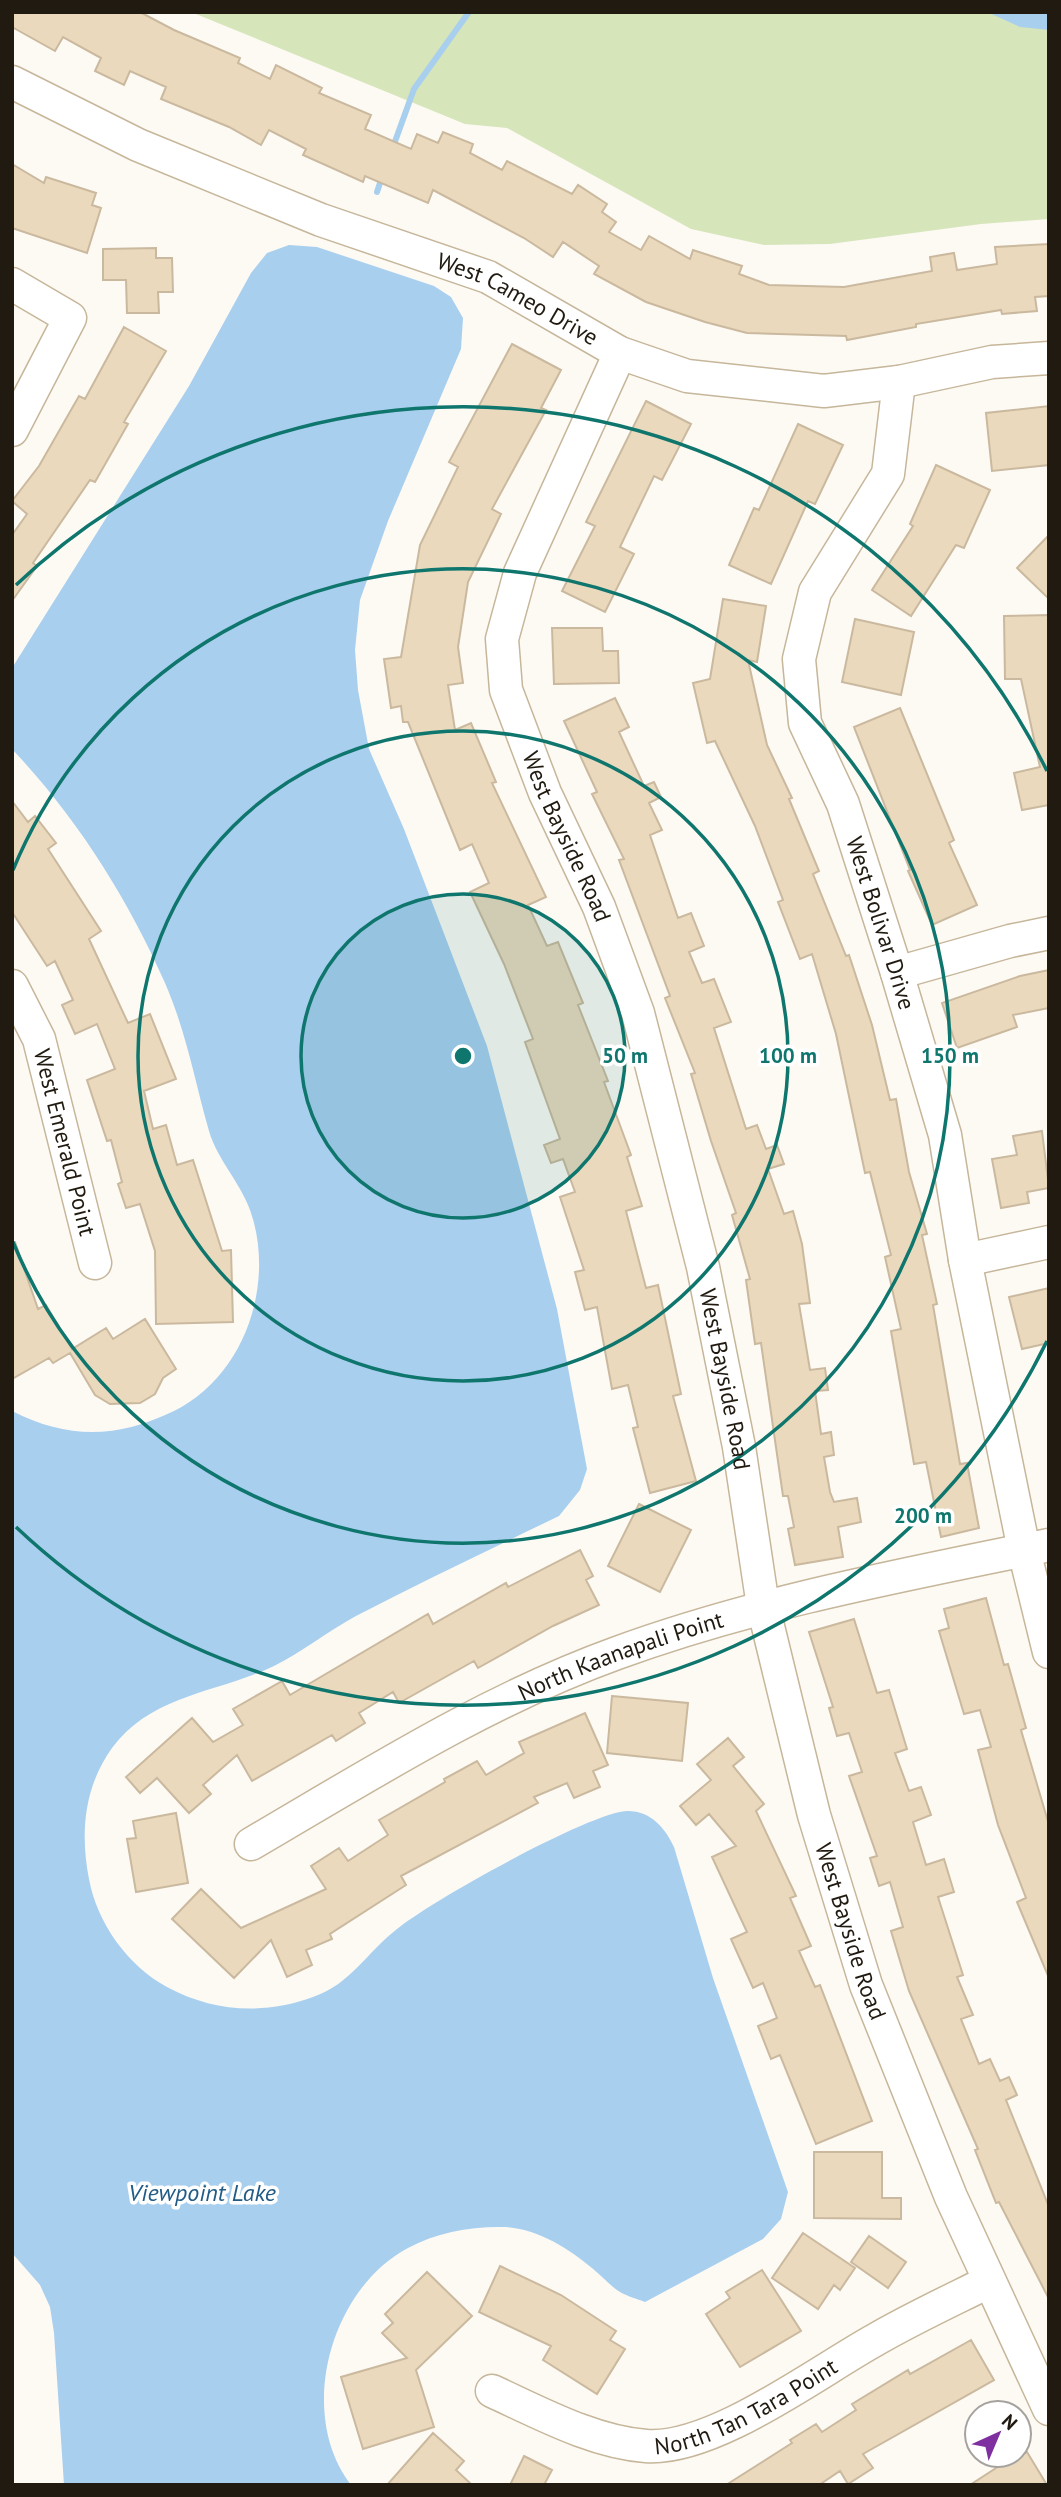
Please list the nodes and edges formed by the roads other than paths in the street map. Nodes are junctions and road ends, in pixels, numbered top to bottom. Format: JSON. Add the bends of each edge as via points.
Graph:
{"nodes":[{"id":1,"x":12,"y":82,"type":"edge"},
{"id":2,"x":12,"y":284,"type":"edge"},
{"id":3,"x":620,"y":354,"type":"junction"},
{"id":4,"x":1049,"y":358,"type":"edge"},
{"id":5,"x":899,"y":382,"type":"junction"},
{"id":6,"x":12,"y":430,"type":"edge"},
{"id":7,"x":1049,"y":933,"type":"edge"},
{"id":8,"x":897,"y":973,"type":"junction"},
{"id":9,"x":12,"y":986,"type":"edge"},
{"id":10,"x":1049,"y":1242,"type":"edge"},
{"id":11,"x":965,"y":1260,"type":"junction"},
{"id":12,"x":94,"y":1263,"type":"dead end"},
{"id":13,"x":1036,"y":1548,"type":"edge"},
{"id":14,"x":763,"y":1606,"type":"junction"},
{"id":15,"x":1049,"y":1652,"type":"edge"},
{"id":16,"x":251,"y":1844,"type":"dead end"},
{"id":17,"x":988,"y":2282,"type":"junction"},
{"id":18,"x":492,"y":2391,"type":"dead end"},
{"id":19,"x":1049,"y":2409,"type":"edge"}],
"edges":[{"from":1,"to":3,"type":"street","name":"West Cameo Drive","via":[[138,145],[321,220],[488,277]]},
{"from":2,"to":6,"type":"street","via":[[70,318]]},
{"from":3,"to":5,"type":"street","name":"West Cameo Drive","via":[[687,376],[749,385],[824,391]]},
{"from":3,"to":14,"type":"street","name":"West Bayside Road","via":[[520,573],[502,639],[506,690],[545,793],[599,907],[638,1013],[703,1267],[739,1447]]},
{"from":4,"to":5,"type":"street","name":"West Cameo Drive","via":[[992,362]]},
{"from":5,"to":8,"type":"street","name":"West Bolivar Drive","via":[[888,474],[815,592],[799,659],[805,723],[843,804]]},
{"from":7,"to":8,"type":"street"},
{"from":8,"to":11,"type":"street","name":"West Bolivar Drive","via":[[945,1135]]},
{"from":9,"to":12,"type":"street","name":"West Emerald Point","via":[[39,1039]]},
{"from":10,"to":11,"type":"street"},
{"from":11,"to":13,"type":"street","name":"West Bolivar Drive"},
{"from":13,"to":14,"type":"street","name":"North Kaanapali Point"},
{"from":13,"to":15,"type":"street","name":"West Bolivar Drive"},
{"from":14,"to":16,"type":"street","name":"North Kaanapali Point","via":[[615,1654],[503,1702]]},
{"from":14,"to":17,"type":"street","name":"West Bayside Road","via":[[814,1815],[866,1985]]},
{"from":17,"to":18,"type":"street","name":"North Tan Tara Point","via":[[876,2339],[743,2417],[686,2442],[649,2446],[611,2440]]},
{"from":17,"to":19,"type":"street","name":"West Bayside Road"}]}
